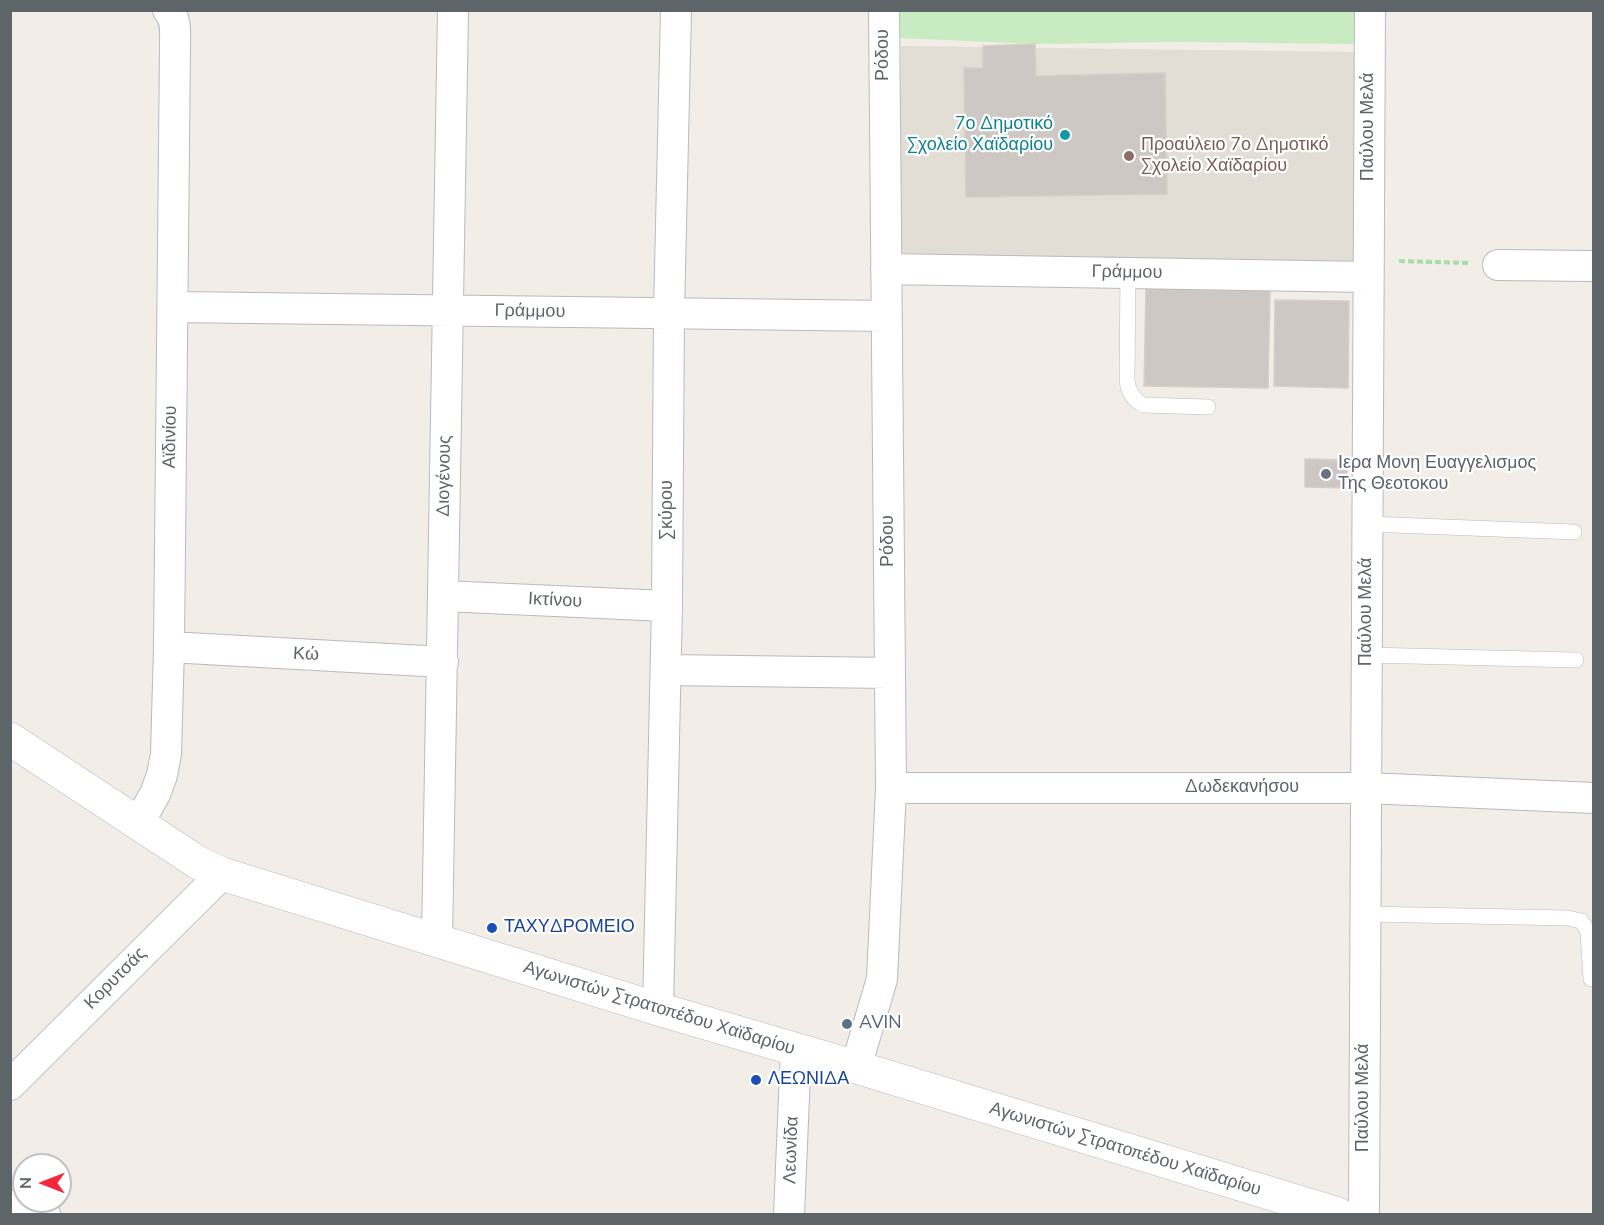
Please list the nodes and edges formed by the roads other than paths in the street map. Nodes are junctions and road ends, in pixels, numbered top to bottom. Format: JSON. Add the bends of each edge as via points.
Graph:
{"nodes":[{"id":1,"x":168,"y":10,"type":"edge"},
{"id":2,"x":453,"y":10,"type":"edge"},
{"id":3,"x":676,"y":10,"type":"edge"},
{"id":4,"x":884,"y":10,"type":"edge"},
{"id":5,"x":1370,"y":10,"type":"edge"},
{"id":6,"x":1498,"y":265,"type":"road end"},
{"id":7,"x":1593,"y":266,"type":"edge"},
{"id":8,"x":1369,"y":268,"type":"junction"},
{"id":9,"x":886,"y":269,"type":"junction"},
{"id":10,"x":1128,"y":273,"type":"junction"},
{"id":11,"x":173,"y":307,"type":"junction"},
{"id":12,"x":447,"y":310,"type":"junction"},
{"id":13,"x":669,"y":313,"type":"junction"},
{"id":14,"x":887,"y":316,"type":"junction"},
{"id":15,"x":1208,"y":407,"type":"dead end"},
{"id":16,"x":1367,"y":524,"type":"junction"},
{"id":17,"x":1574,"y":531,"type":"dead end"},
{"id":18,"x":443,"y":596,"type":"junction"},
{"id":19,"x":667,"y":606,"type":"junction"},
{"id":20,"x":169,"y":647,"type":"junction"},
{"id":21,"x":1367,"y":655,"type":"junction"},
{"id":22,"x":1576,"y":660,"type":"dead end"},
{"id":23,"x":442,"y":662,"type":"junction"},
{"id":24,"x":666,"y":670,"type":"junction"},
{"id":25,"x":890,"y":673,"type":"junction"},
{"id":26,"x":10,"y":739,"type":"edge"},
{"id":27,"x":891,"y":788,"type":"junction"},
{"id":28,"x":1366,"y":788,"type":"junction"},
{"id":29,"x":1593,"y":798,"type":"edge"},
{"id":30,"x":139,"y":822,"type":"junction"},
{"id":31,"x":222,"y":874,"type":"junction"},
{"id":32,"x":1365,"y":914,"type":"junction"},
{"id":33,"x":437,"y":941,"type":"junction"},
{"id":34,"x":1591,"y":979,"type":"dead end"},
{"id":35,"x":658,"y":1009,"type":"junction"},
{"id":36,"x":796,"y":1050,"type":"junction"},
{"id":37,"x":856,"y":1067,"type":"junction"},
{"id":38,"x":10,"y":1085,"type":"edge"},
{"id":39,"x":10,"y":1205,"type":"edge"},
{"id":40,"x":45,"y":1215,"type":"edge"},
{"id":41,"x":789,"y":1215,"type":"edge"},
{"id":42,"x":1338,"y":1215,"type":"edge"},
{"id":43,"x":1364,"y":1215,"type":"edge"}],
"edges":[{"from":1,"to":11,"type":"street","name":"Αϊδινίου","via":[[175,26],[176,45]]},
{"from":2,"to":12,"type":"street","name":"Διογένους"},
{"from":3,"to":13,"type":"street","name":"Σκύρου"},
{"from":4,"to":9,"type":"street","name":"Ρόδου"},
{"from":5,"to":8,"type":"street","name":"Παύλου Μελά"},
{"from":6,"to":7,"type":"street"},
{"from":8,"to":10,"type":"street","name":"Γράμμου"},
{"from":8,"to":16,"type":"street","name":"Παύλου Μελά"},
{"from":9,"to":10,"type":"street","name":"Γράμμου"},
{"from":9,"to":14,"type":"street","name":"Ρόδου"},
{"from":10,"to":15,"type":"lane","via":[[1129,392],[1143,405]]},
{"from":11,"to":12,"type":"street","name":"Γράμμου"},
{"from":11,"to":20,"type":"street","name":"Αϊδινίου"},
{"from":12,"to":13,"type":"street","name":"Γράμμου"},
{"from":12,"to":18,"type":"street","name":"Διογένους"},
{"from":13,"to":14,"type":"street","name":"Γράμμου"},
{"from":13,"to":19,"type":"street","name":"Σκύρου"},
{"from":14,"to":25,"type":"street","name":"Ρόδου"},
{"from":16,"to":17,"type":"lane"},
{"from":16,"to":21,"type":"street","name":"Παύλου Μελά"},
{"from":18,"to":19,"type":"street","name":"Ικτίνου"},
{"from":18,"to":23,"type":"street","name":"Διογένους"},
{"from":19,"to":24,"type":"street","name":"Σκύρου"},
{"from":20,"to":23,"type":"street","name":"Κώ"},
{"from":20,"to":30,"type":"street","name":"Αϊδινίου","via":[[166,754],[162,775]]},
{"from":21,"to":22,"type":"lane"},
{"from":21,"to":28,"type":"street","name":"Παύλου Μελά"},
{"from":23,"to":33,"type":"street","name":"Διογένους"},
{"from":24,"to":25,"type":"street"},
{"from":24,"to":35,"type":"street","name":"Σκύρου"},
{"from":25,"to":27,"type":"street","name":"Ρόδου"},
{"from":26,"to":30,"type":"street","name":"Αγωνιστών Στρατοπέδου Χαϊδαρίου"},
{"from":27,"to":28,"type":"street","name":"Δωδεκανήσου"},
{"from":27,"to":37,"type":"street","name":"Ρόδου","via":[[882,979]]},
{"from":28,"to":29,"type":"street","name":"Δωδεκανήσου"},
{"from":28,"to":32,"type":"street","name":"Παύλου Μελά"},
{"from":30,"to":31,"type":"street","name":"Αγωνιστών Στρατοπέδου Χαϊδαρίου","via":[[197,862]]},
{"from":31,"to":33,"type":"street","name":"Αγωνιστών Στρατοπέδου Χαϊδαρίου"},
{"from":31,"to":38,"type":"street","name":"Κορυτσάς"},
{"from":32,"to":34,"type":"lane","via":[[1581,921],[1588,931]]},
{"from":32,"to":43,"type":"street","name":"Παύλου Μελά"},
{"from":33,"to":35,"type":"street","name":"Αγωνιστών Στρατοπέδου Χαϊδαρίου"},
{"from":35,"to":36,"type":"street","name":"Αγωνιστών Στρατοπέδου Χαϊδαρίου"},
{"from":36,"to":37,"type":"street","name":"Αγωνιστών Στρατοπέδου Χαϊδαρίου"},
{"from":36,"to":41,"type":"street","name":"Λεωνίδα"},
{"from":37,"to":42,"type":"street","name":"Αγωνιστών Στρατοπέδου Χαϊδαρίου"},
{"from":39,"to":40,"type":"street"}]}
